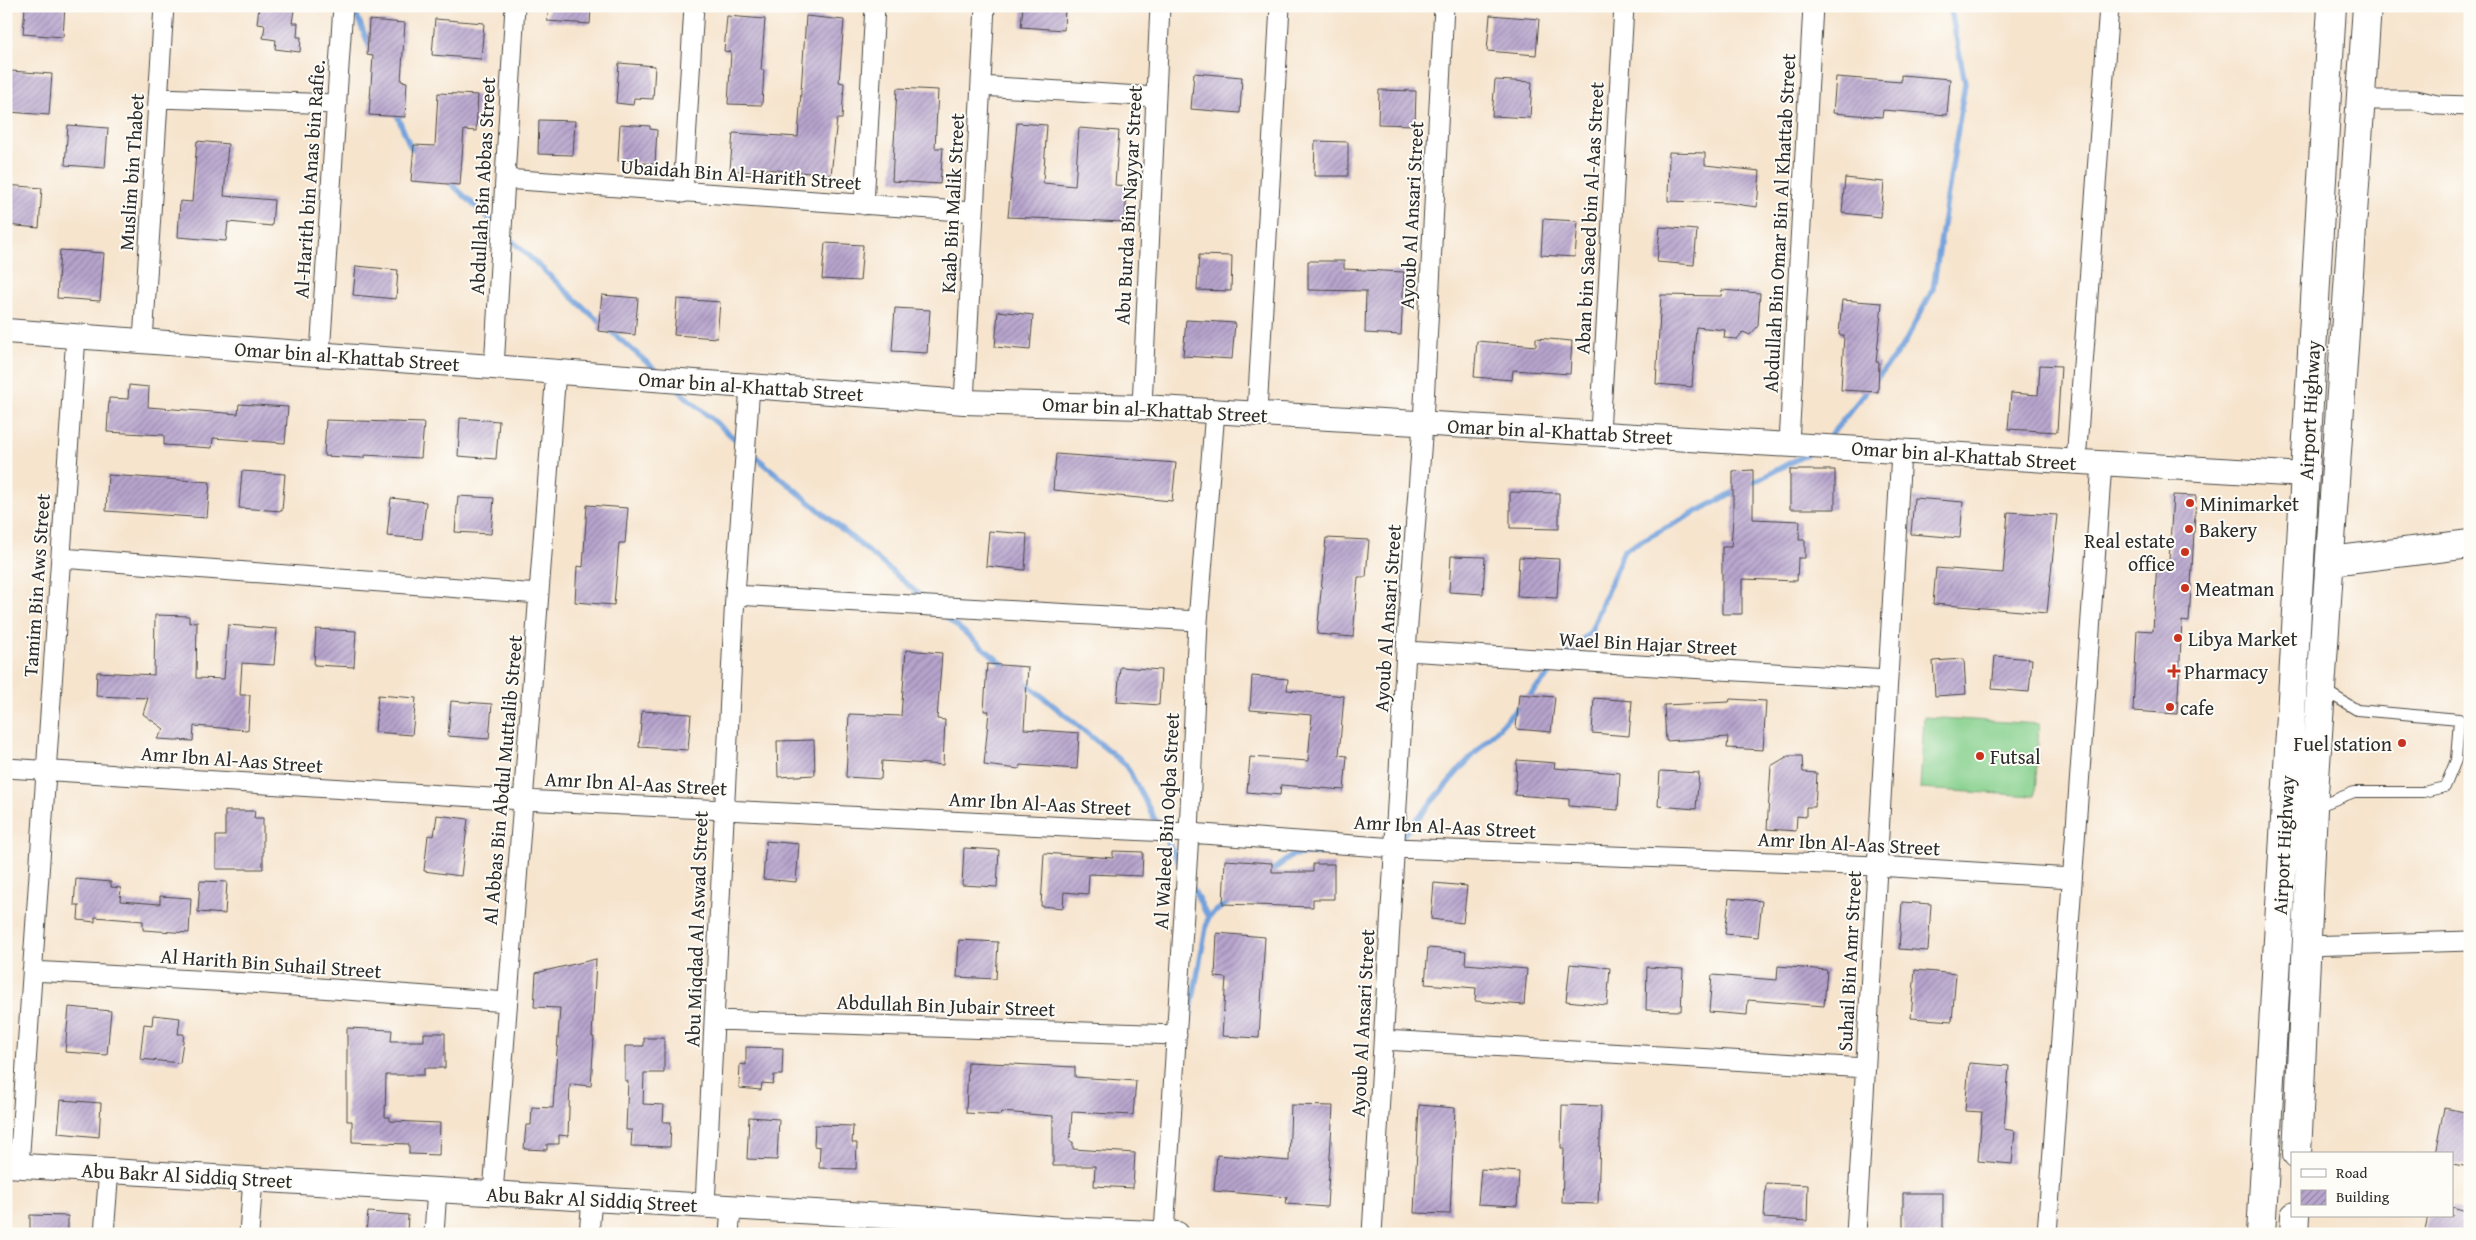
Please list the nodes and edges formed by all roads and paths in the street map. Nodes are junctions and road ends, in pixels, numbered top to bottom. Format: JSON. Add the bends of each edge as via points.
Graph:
{"nodes":[{"id":1,"x":164,"y":6,"type":"edge"},
{"id":2,"x":343,"y":6,"type":"edge"},
{"id":3,"x":515,"y":6,"type":"edge"},
{"id":4,"x":694,"y":6,"type":"edge"},
{"id":5,"x":875,"y":6,"type":"edge"},
{"id":6,"x":985,"y":6,"type":"edge"},
{"id":7,"x":1160,"y":6,"type":"edge"},
{"id":8,"x":1280,"y":6,"type":"edge"},
{"id":9,"x":1444,"y":6,"type":"edge"},
{"id":10,"x":1624,"y":6,"type":"edge"},
{"id":11,"x":1813,"y":6,"type":"edge"},
{"id":12,"x":2109,"y":6,"type":"edge"},
{"id":13,"x":2332,"y":6,"type":"edge"},
{"id":14,"x":2367,"y":6,"type":"edge"},
{"id":15,"x":981,"y":86,"type":"junction"},
{"id":16,"x":1155,"y":97,"type":"junction"},
{"id":17,"x":158,"y":98,"type":"junction"},
{"id":18,"x":2361,"y":100,"type":"junction"},
{"id":19,"x":337,"y":104,"type":"junction"},
{"id":20,"x":2470,"y":106,"type":"edge"},
{"id":21,"x":505,"y":179,"type":"junction"},
{"id":22,"x":683,"y":193,"type":"junction"},
{"id":23,"x":864,"y":205,"type":"junction"},
{"id":24,"x":974,"y":212,"type":"junction"},
{"id":25,"x":6,"y":332,"type":"edge"},
{"id":26,"x":76,"y":336,"type":"junction"},
{"id":27,"x":143,"y":341,"type":"junction"},
{"id":28,"x":320,"y":354,"type":"junction"},
{"id":29,"x":494,"y":368,"type":"junction"},
{"id":30,"x":556,"y":372,"type":"junction"},
{"id":31,"x":750,"y":386,"type":"junction"},
{"id":32,"x":964,"y":402,"type":"junction"},
{"id":33,"x":1142,"y":407,"type":"junction"},
{"id":34,"x":1215,"y":411,"type":"junction"},
{"id":35,"x":1257,"y":414,"type":"junction"},
{"id":36,"x":1424,"y":424,"type":"junction"},
{"id":37,"x":1600,"y":433,"type":"junction"},
{"id":38,"x":1789,"y":443,"type":"junction"},
{"id":39,"x":1901,"y":452,"type":"junction"},
{"id":40,"x":2076,"y":462,"type":"junction"},
{"id":41,"x":2102,"y":463,"type":"junction"},
{"id":42,"x":2305,"y":475,"type":"junction"},
{"id":43,"x":2303,"y":513,"type":"junction"},
{"id":44,"x":2335,"y":515,"type":"junction"},
{"id":45,"x":2470,"y":544,"type":"edge"},
{"id":46,"x":61,"y":558,"type":"junction"},
{"id":47,"x":2331,"y":561,"type":"junction"},
{"id":48,"x":540,"y":594,"type":"junction"},
{"id":49,"x":735,"y":595,"type":"junction"},
{"id":50,"x":1198,"y":621,"type":"junction"},
{"id":51,"x":1406,"y":651,"type":"junction"},
{"id":52,"x":1888,"y":680,"type":"junction"},
{"id":53,"x":2321,"y":688,"type":"junction"},
{"id":54,"x":6,"y":768,"type":"edge"},
{"id":55,"x":46,"y":770,"type":"junction"},
{"id":56,"x":524,"y":800,"type":"junction"},
{"id":57,"x":2314,"y":808,"type":"junction"},
{"id":58,"x":724,"y":810,"type":"junction"},
{"id":59,"x":1188,"y":833,"type":"junction"},
{"id":60,"x":1395,"y":848,"type":"junction"},
{"id":61,"x":1877,"y":866,"type":"junction"},
{"id":62,"x":2072,"y":878,"type":"junction"},
{"id":63,"x":2470,"y":941,"type":"edge"},
{"id":64,"x":2305,"y":946,"type":"junction"},
{"id":65,"x":32,"y":971,"type":"junction"},
{"id":66,"x":507,"y":1002,"type":"junction"},
{"id":67,"x":714,"y":1020,"type":"junction"},
{"id":68,"x":1177,"y":1034,"type":"junction"},
{"id":69,"x":1384,"y":1040,"type":"junction"},
{"id":70,"x":1866,"y":1068,"type":"junction"},
{"id":71,"x":2297,"y":1152,"type":"edge"},
{"id":72,"x":12,"y":1166,"type":"edge"},
{"id":73,"x":109,"y":1170,"type":"junction"},
{"id":74,"x":253,"y":1178,"type":"junction"},
{"id":75,"x":437,"y":1189,"type":"junction"},
{"id":76,"x":493,"y":1192,"type":"junction"},
{"id":77,"x":592,"y":1199,"type":"junction"},
{"id":78,"x":705,"y":1205,"type":"junction"},
{"id":79,"x":731,"y":1208,"type":"junction"},
{"id":80,"x":2295,"y":1218,"type":"edge"},
{"id":81,"x":918,"y":1226,"type":"edge"},
{"id":82,"x":1082,"y":1232,"type":"edge"},
{"id":83,"x":1170,"y":1233,"type":"edge"},
{"id":84,"x":104,"y":1234,"type":"edge"},
{"id":85,"x":249,"y":1234,"type":"edge"},
{"id":86,"x":434,"y":1234,"type":"edge"},
{"id":87,"x":589,"y":1234,"type":"edge"},
{"id":88,"x":730,"y":1234,"type":"edge"},
{"id":89,"x":1372,"y":1234,"type":"edge"},
{"id":90,"x":1856,"y":1234,"type":"edge"},
{"id":91,"x":2047,"y":1234,"type":"edge"},
{"id":92,"x":2261,"y":1234,"type":"edge"},
{"id":93,"x":2294,"y":1234,"type":"edge"}],
"edges":[{"from":1,"to":17,"type":"street","name":"Muslim bin Thabet"},
{"from":2,"to":19,"type":"street","name":"Al-Harith bin Anas bin Rafie."},
{"from":3,"to":21,"type":"street","name":"Abdullah Bin Abbas Street"},
{"from":4,"to":22,"type":"street"},
{"from":5,"to":23,"type":"street"},
{"from":6,"to":15,"type":"street","name":"Kaab Bin Malik Street"},
{"from":7,"to":16,"type":"street","name":"Abu Burda Bin Nayyar Street"},
{"from":8,"to":35,"type":"street"},
{"from":9,"to":36,"type":"street","name":"Ayoub Al Ansari Street"},
{"from":10,"to":37,"type":"street","name":"Aban bin Saeed bin Al-Aas Street"},
{"from":11,"to":38,"type":"street","name":"Abdullah Bin Omar Bin Al Khattab Street"},
{"from":12,"to":40,"type":"street"},
{"from":13,"to":42,"type":"main road","name":"Airport Highway"},
{"from":14,"to":18,"type":"main road","name":"Airport Highway"},
{"from":15,"to":16,"type":"street"},
{"from":15,"to":24,"type":"street","name":"Kaab Bin Malik Street"},
{"from":16,"to":33,"type":"street","name":"Abu Burda Bin Nayyar Street"},
{"from":17,"to":19,"type":"street"},
{"from":17,"to":27,"type":"street","name":"Muslim bin Thabet"},
{"from":18,"to":20,"type":"street","via":[[2416,100],[2437,105]]},
{"from":18,"to":44,"type":"main road","name":"Airport Highway"},
{"from":19,"to":28,"type":"street","name":"Al-Harith bin Anas bin Rafie."},
{"from":21,"to":22,"type":"street","name":"Ubaidah Bin Al-Harith Street"},
{"from":21,"to":29,"type":"street","name":"Abdullah Bin Abbas Street"},
{"from":22,"to":23,"type":"street","name":"Ubaidah Bin Al-Harith Street"},
{"from":23,"to":24,"type":"street","name":"Ubaidah Bin Al-Harith Street"},
{"from":24,"to":32,"type":"street","name":"Kaab Bin Malik Street"},
{"from":25,"to":26,"type":"street","name":"Omar bin al-Khattab Street"},
{"from":26,"to":27,"type":"street","name":"Omar bin al-Khattab Street"},
{"from":26,"to":46,"type":"street","name":"Tamim Bin Aws Street"},
{"from":27,"to":28,"type":"street","name":"Omar bin al-Khattab Street"},
{"from":28,"to":29,"type":"street","name":"Omar bin al-Khattab Street"},
{"from":29,"to":30,"type":"street","name":"Omar bin al-Khattab Street"},
{"from":30,"to":31,"type":"street","name":"Omar bin al-Khattab Street"},
{"from":30,"to":48,"type":"street","name":"Al Abbas Bin Abdul Muttalib Street"},
{"from":31,"to":32,"type":"street","name":"Omar bin al-Khattab Street"},
{"from":31,"to":49,"type":"street","name":"Abu Miqdad Al Aswad Street"},
{"from":32,"to":33,"type":"street","name":"Omar bin al-Khattab Street"},
{"from":33,"to":34,"type":"street","name":"Omar bin al-Khattab Street"},
{"from":34,"to":35,"type":"street","name":"Omar bin al-Khattab Street"},
{"from":34,"to":50,"type":"street","name":"Al Waleed Bin Oqba Street"},
{"from":35,"to":36,"type":"street","name":"Omar bin al-Khattab Street"},
{"from":36,"to":37,"type":"street","name":"Omar bin al-Khattab Street"},
{"from":36,"to":51,"type":"street","name":"Ayoub Al Ansari Street"},
{"from":37,"to":38,"type":"street","name":"Omar bin al-Khattab Street"},
{"from":38,"to":39,"type":"street","name":"Omar bin al-Khattab Street"},
{"from":39,"to":40,"type":"street","name":"Omar bin al-Khattab Street"},
{"from":39,"to":52,"type":"street","name":"Suhail Bin Amr Street"},
{"from":40,"to":41,"type":"street","name":"Omar bin al-Khattab Street"},
{"from":41,"to":42,"type":"street","name":"Omar bin al-Khattab Street"},
{"from":41,"to":62,"type":"street"},
{"from":42,"to":43,"type":"main road","name":"Airport Highway"},
{"from":43,"to":44,"type":"main road"},
{"from":43,"to":92,"type":"main road","name":"Airport Highway"},
{"from":44,"to":47,"type":"main road","name":"Airport Highway"},
{"from":45,"to":47,"type":"main road"},
{"from":46,"to":48,"type":"street"},
{"from":46,"to":55,"type":"street","name":"Tamim Bin Aws Street"},
{"from":47,"to":53,"type":"main road","name":"Airport Highway"},
{"from":48,"to":56,"type":"street","name":"Al Abbas Bin Abdul Muttalib Street"},
{"from":49,"to":50,"type":"street"},
{"from":49,"to":58,"type":"street","name":"Abu Miqdad Al Aswad Street"},
{"from":50,"to":59,"type":"street","name":"Al Waleed Bin Oqba Street"},
{"from":51,"to":52,"type":"street","name":"Wael Bin Hajar Street"},
{"from":51,"to":60,"type":"street","name":"Ayoub Al Ansari Street"},
{"from":52,"to":61,"type":"street","name":"Suhail Bin Amr Street"},
{"from":53,"to":57,"type":"main road","name":"Airport Highway"},
{"from":53,"to":57,"type":"lane","via":[[2357,710],[2459,719],[2456,760],[2446,787],[2423,792],[2354,792]]},
{"from":54,"to":55,"type":"street","name":"Amr Ibn Al-Aas Street"},
{"from":55,"to":56,"type":"street","name":"Amr Ibn Al-Aas Street"},
{"from":55,"to":65,"type":"street","name":"Tamim Bin Aws Street"},
{"from":56,"to":58,"type":"street","name":"Amr Ibn Al-Aas Street"},
{"from":56,"to":66,"type":"street","name":"Al Abbas Bin Abdul Muttalib Street"},
{"from":57,"to":64,"type":"main road","name":"Airport Highway"},
{"from":58,"to":59,"type":"street","name":"Amr Ibn Al-Aas Street"},
{"from":58,"to":67,"type":"street","name":"Abu Miqdad Al Aswad Street"},
{"from":59,"to":60,"type":"street","name":"Amr Ibn Al-Aas Street"},
{"from":59,"to":68,"type":"street","name":"Al Waleed Bin Oqba Street"},
{"from":60,"to":61,"type":"street","name":"Amr Ibn Al-Aas Street"},
{"from":60,"to":69,"type":"street","name":"Ayoub Al Ansari Street"},
{"from":61,"to":62,"type":"street","name":"Amr Ibn Al-Aas Street"},
{"from":61,"to":70,"type":"street","name":"Suhail Bin Amr Street"},
{"from":62,"to":91,"type":"street"},
{"from":63,"to":64,"type":"street"},
{"from":64,"to":71,"type":"main road","name":"Airport Highway"},
{"from":65,"to":66,"type":"street","name":"Al Harith Bin Suhail Street"},
{"from":65,"to":72,"type":"street","name":"Tamim Bin Aws Street"},
{"from":66,"to":76,"type":"street","name":"Al Abbas Bin Abdul Muttalib Street"},
{"from":67,"to":68,"type":"street","name":"Abdullah Bin Jubair Street"},
{"from":67,"to":78,"type":"street","name":"Abu Miqdad Al Aswad Street"},
{"from":68,"to":83,"type":"street","name":"Al Waleed Bin Oqba Street"},
{"from":69,"to":70,"type":"street"},
{"from":69,"to":89,"type":"street","name":"Ayoub Al Ansari Street"},
{"from":70,"to":90,"type":"street","name":"Suhail Bin Amr Street"},
{"from":72,"to":73,"type":"street","name":"Abu Bakr Al Siddiq Street"},
{"from":73,"to":74,"type":"street","name":"Abu Bakr Al Siddiq Street"},
{"from":73,"to":84,"type":"street"},
{"from":74,"to":75,"type":"street","name":"Abu Bakr Al Siddiq Street"},
{"from":74,"to":85,"type":"street"},
{"from":75,"to":76,"type":"street","name":"Abu Bakr Al Siddiq Street"},
{"from":75,"to":86,"type":"street"},
{"from":76,"to":77,"type":"street","name":"Abu Bakr Al Siddiq Street"},
{"from":77,"to":78,"type":"street","name":"Abu Bakr Al Siddiq Street"},
{"from":77,"to":87,"type":"street"},
{"from":78,"to":79,"type":"street","name":"Abu Bakr Al Siddiq Street"},
{"from":79,"to":81,"type":"street","name":"Abu Bakr Al Siddiq Street"},
{"from":79,"to":88,"type":"street"},
{"from":80,"to":93,"type":"main road"},
{"from":81,"to":82,"type":"street","name":"Abu Bakr Al Siddiq Street"},
{"from":82,"to":83,"type":"street","name":"Abu Bakr Al Siddiq Street"}]}
